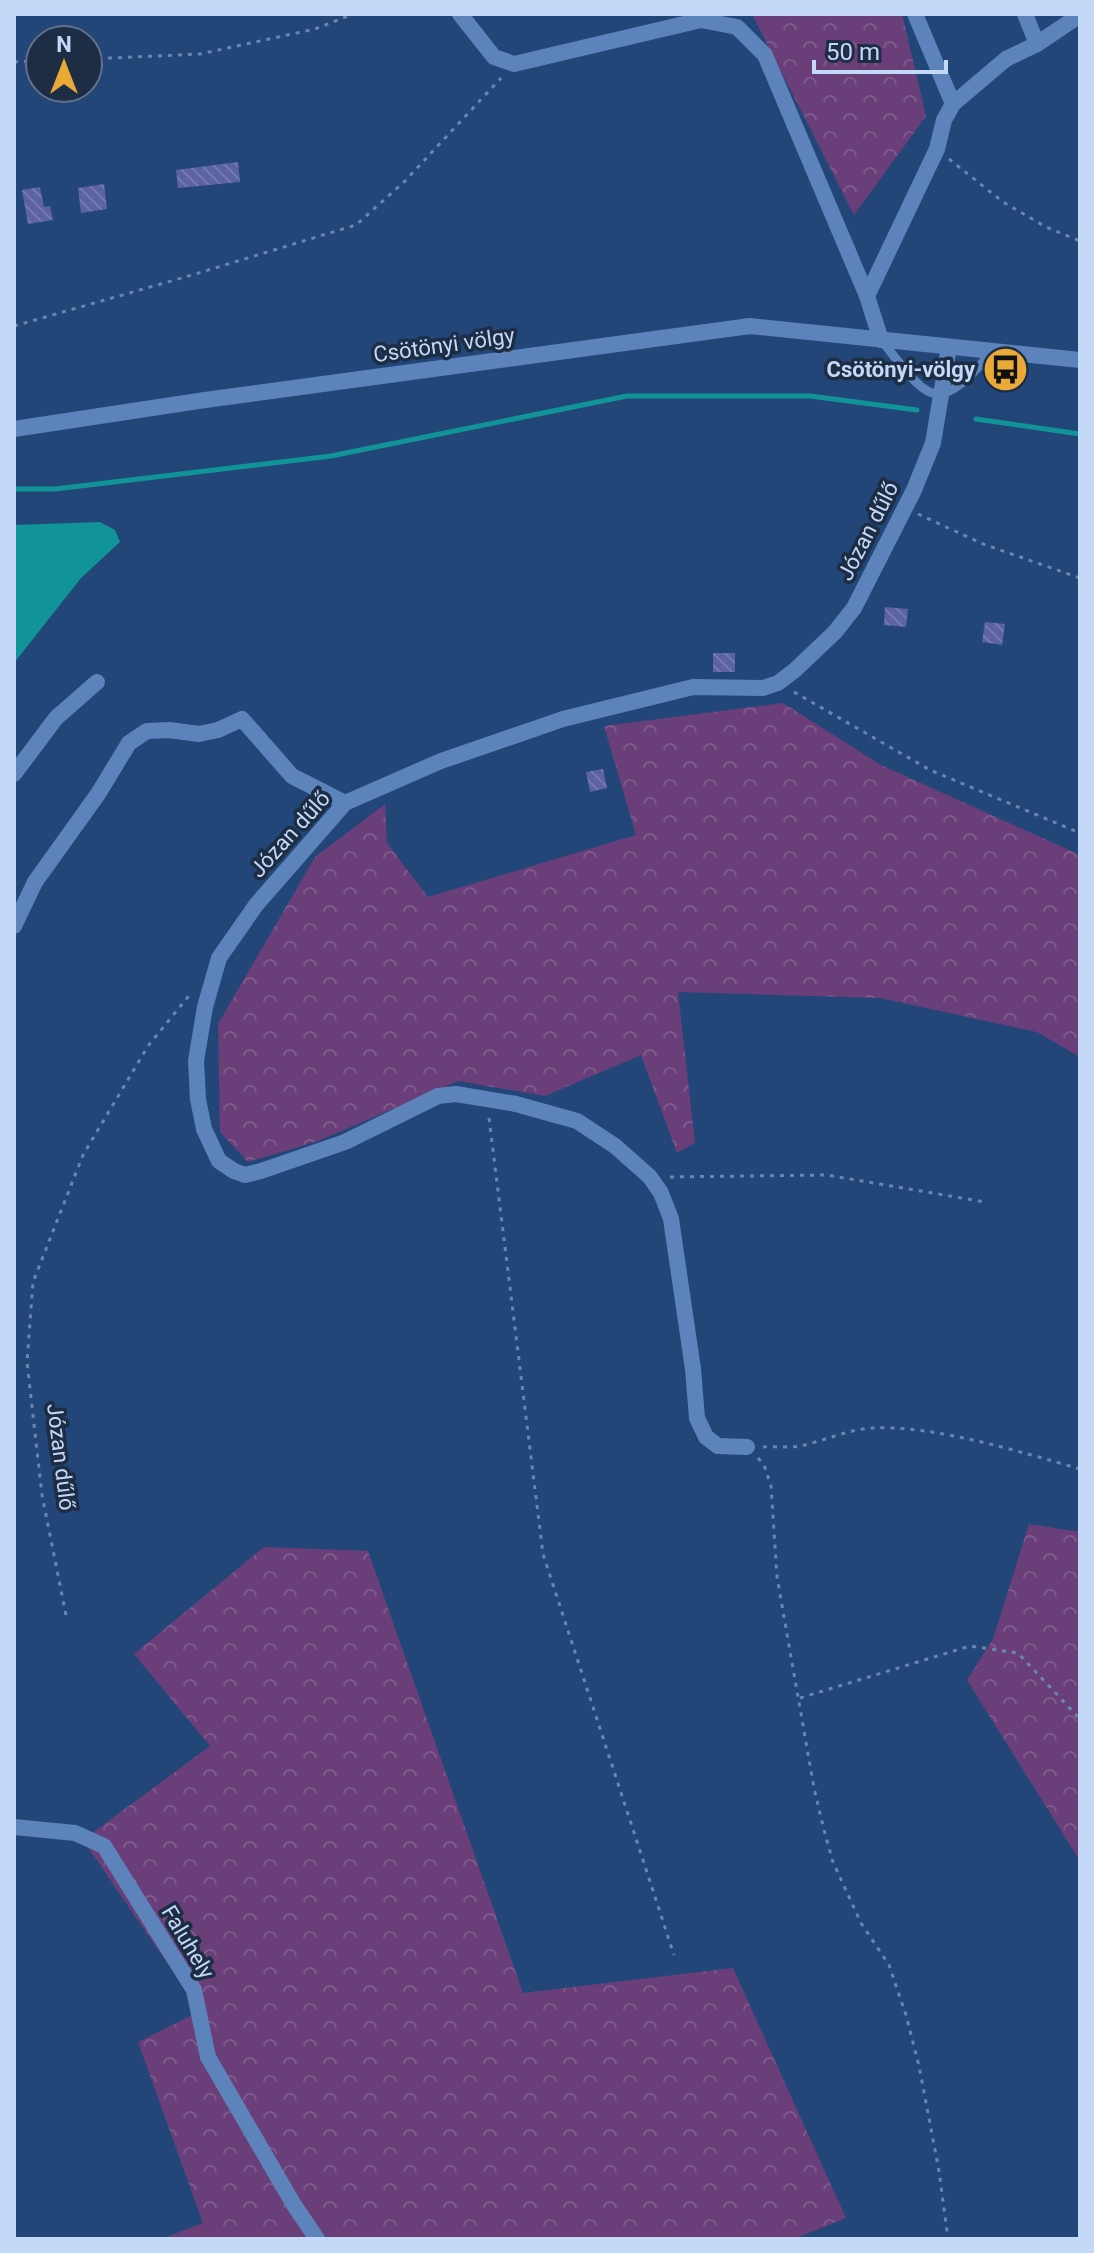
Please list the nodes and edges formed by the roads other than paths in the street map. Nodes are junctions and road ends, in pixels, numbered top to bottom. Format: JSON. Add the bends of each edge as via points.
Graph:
{"nodes":[{"id":1,"x":460,"y":14,"type":"edge"},
{"id":2,"x":915,"y":14,"type":"edge"},
{"id":3,"x":1025,"y":14,"type":"edge"},
{"id":4,"x":1080,"y":15,"type":"edge"},
{"id":5,"x":700,"y":17,"type":"edge"},
{"id":6,"x":1037,"y":44,"type":"junction"},
{"id":7,"x":953,"y":104,"type":"junction"},
{"id":8,"x":867,"y":296,"type":"junction"},
{"id":9,"x":881,"y":340,"type":"junction"},
{"id":10,"x":949,"y":347,"type":"junction"},
{"id":11,"x":992,"y":351,"type":"junction"},
{"id":12,"x":1080,"y":360,"type":"edge"},
{"id":13,"x":942,"y":395,"type":"junction"},
{"id":14,"x":14,"y":429,"type":"edge"},
{"id":15,"x":97,"y":682,"type":"dead end"},
{"id":16,"x":14,"y":774,"type":"edge"},
{"id":17,"x":345,"y":803,"type":"junction"},
{"id":18,"x":14,"y":926,"type":"edge"},
{"id":19,"x":747,"y":1447,"type":"road end"},
{"id":20,"x":14,"y":1827,"type":"edge"},
{"id":21,"x":315,"y":2234,"type":"edge"}],
"edges":[{"from":1,"to":5,"type":"street","via":[[494,57],[514,64]]},
{"from":2,"to":7,"type":"street"},
{"from":3,"to":6,"type":"street"},
{"from":4,"to":6,"type":"street"},
{"from":5,"to":8,"type":"street","via":[[737,27],[765,55]]},
{"from":6,"to":7,"type":"street","via":[[1006,59]]},
{"from":7,"to":8,"type":"street"},
{"from":8,"to":9,"type":"street"},
{"from":9,"to":10,"type":"street","name":"Csötönyi völgy"},
{"from":9,"to":13,"type":"lane","via":[[919,387]]},
{"from":9,"to":14,"type":"street","name":"Csötönyi völgy","via":[[750,326]]},
{"from":10,"to":11,"type":"street","name":"Csötönyi völgy"},
{"from":10,"to":13,"type":"street","name":"Józan dűlő"},
{"from":11,"to":12,"type":"street","name":"Csötönyi völgy"},
{"from":11,"to":13,"type":"lane","via":[[959,388]]},
{"from":13,"to":17,"type":"street","name":"Józan dűlő","via":[[933,443],[914,490],[854,608],[778,683],[753,689],[693,687],[563,719],[441,761]]},
{"from":15,"to":16,"type":"street","via":[[56,718]]},
{"from":17,"to":18,"type":"street","via":[[292,776],[242,719],[199,734],[147,731],[129,743],[35,882]]},
{"from":17,"to":19,"type":"street","name":"Józan dűlő","via":[[256,905],[219,958],[196,1061],[204,1129],[219,1161],[245,1175],[261,1171],[345,1142],[438,1096],[487,1098],[577,1121],[615,1146],[661,1193],[671,1219],[697,1418],[706,1437],[718,1446]]},
{"from":20,"to":21,"type":"street","name":"Faluhely","via":[[75,1833],[104,1846],[194,1990],[208,2057]]}]}
